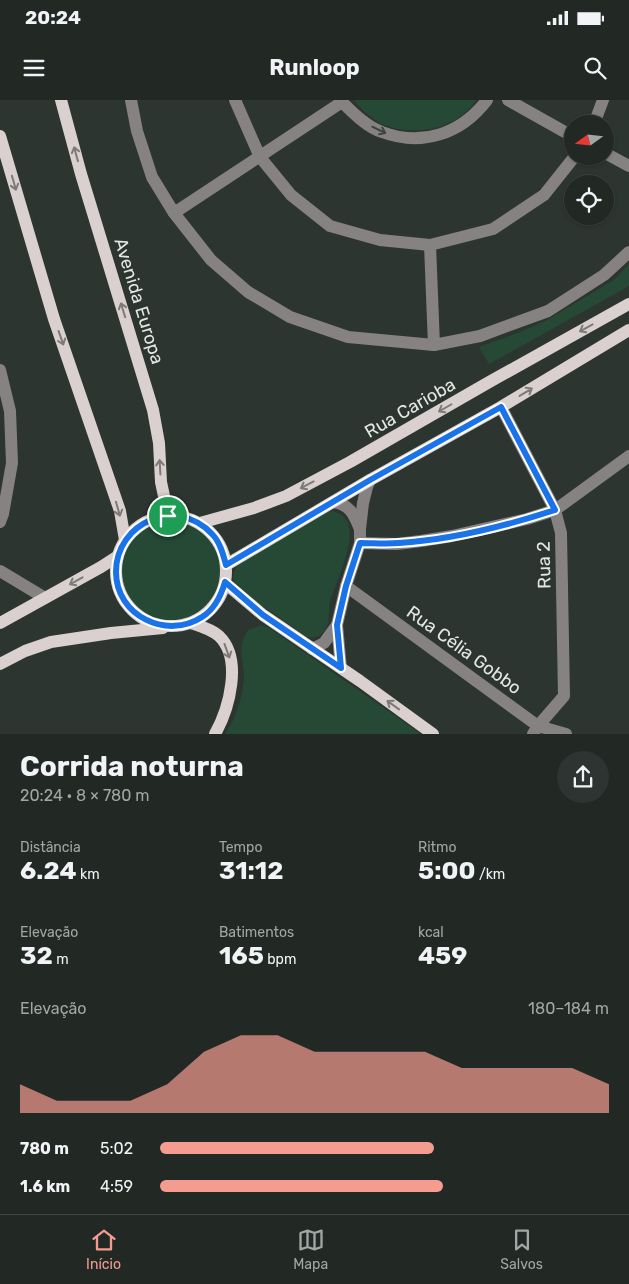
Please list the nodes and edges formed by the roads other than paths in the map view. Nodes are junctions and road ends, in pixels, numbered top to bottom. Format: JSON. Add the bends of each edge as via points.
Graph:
{"nodes":[{"id":1,"x":62,"y":100,"type":"edge"},
{"id":2,"x":131,"y":100,"type":"edge"},
{"id":3,"x":235,"y":100,"type":"edge"},
{"id":4,"x":487,"y":100,"type":"edge"},
{"id":5,"x":508,"y":100,"type":"edge"},
{"id":6,"x":604,"y":100,"type":"edge"},
{"id":7,"x":342,"y":101,"type":"edge"},
{"id":8,"x":598,"y":115,"type":"edge"},
{"id":9,"x":564,"y":132,"type":"edge"},
{"id":10,"x":0,"y":136,"type":"edge"},
{"id":11,"x":260,"y":157,"type":"junction"},
{"id":12,"x":614,"y":158,"type":"edge"},
{"id":13,"x":568,"y":165,"type":"edge"},
{"id":14,"x":629,"y":166,"type":"edge"},
{"id":15,"x":174,"y":213,"type":"junction"},
{"id":16,"x":430,"y":245,"type":"junction"},
{"id":17,"x":629,"y":252,"type":"edge"},
{"id":18,"x":629,"y":304,"type":"edge"},
{"id":19,"x":629,"y":330,"type":"edge"},
{"id":20,"x":434,"y":345,"type":"junction"},
{"id":21,"x":0,"y":370,"type":"edge"},
{"id":22,"x":501,"y":407,"type":"junction"},
{"id":23,"x":629,"y":456,"type":"edge"},
{"id":24,"x":370,"y":480,"type":"junction"},
{"id":25,"x":333,"y":502,"type":"junction"},
{"id":26,"x":555,"y":510,"type":"junction"},
{"id":27,"x":168,"y":516,"type":"junction"},
{"id":28,"x":0,"y":522,"type":"edge"},
{"id":29,"x":200,"y":523,"type":"junction"},
{"id":30,"x":360,"y":529,"type":"junction"},
{"id":31,"x":125,"y":540,"type":"junction"},
{"id":32,"x":360,"y":543,"type":"junction"},
{"id":33,"x":118,"y":556,"type":"junction"},
{"id":34,"x":226,"y":565,"type":"junction"},
{"id":35,"x":0,"y":571,"type":"edge"},
{"id":36,"x":225,"y":582,"type":"junction"},
{"id":37,"x":346,"y":586,"type":"junction"},
{"id":38,"x":44,"y":598,"type":"junction"},
{"id":39,"x":0,"y":623,"type":"edge"},
{"id":40,"x":191,"y":623,"type":"junction"},
{"id":41,"x":337,"y":625,"type":"junction"},
{"id":42,"x":176,"y":626,"type":"junction"},
{"id":43,"x":312,"y":649,"type":"junction"},
{"id":44,"x":0,"y":664,"type":"edge"},
{"id":45,"x":341,"y":668,"type":"junction"},
{"id":46,"x":536,"y":730,"type":"edge"},
{"id":47,"x":216,"y":734,"type":"edge"},
{"id":48,"x":433,"y":734,"type":"edge"},
{"id":49,"x":566,"y":734,"type":"edge"}],
"edges":[{"from":27,"to":1,"type":"main road","name":"Avenida Europa","one_way":true,"via":[[153,410],[81,174]]},
{"from":2,"to":15,"type":"street","via":[[152,177]]},
{"from":3,"to":11,"type":"street"},
{"from":7,"to":4,"type":"street","one_way":true,"via":[[380,132],[406,139],[433,137],[458,128]]},
{"from":5,"to":9,"type":"street"},
{"from":6,"to":8,"type":"street"},
{"from":7,"to":11,"type":"street"},
{"from":10,"to":31,"type":"main road","one_way":true,"via":[[54,319],[120,511]]},
{"from":11,"to":15,"type":"street"},
{"from":11,"to":16,"type":"street","via":[[291,195],[330,226],[380,240]]},
{"from":12,"to":14,"type":"street"},
{"from":13,"to":16,"type":"street","via":[[544,195],[493,228]]},
{"from":15,"to":20,"type":"street","via":[[211,260],[248,292],[290,317],[348,337]]},
{"from":16,"to":20,"type":"street"},
{"from":17,"to":20,"type":"street","via":[[604,275],[548,311],[480,336]]},
{"from":18,"to":29,"type":"main road","name":"Rua Carioba","one_way":true,"via":[[286,496]]},
{"from":22,"to":19,"type":"main road","one_way":true},
{"from":21,"to":28,"type":"street","via":[[10,411],[12,463]]},
{"from":22,"to":24,"type":"main road"},
{"from":22,"to":26,"type":"street","name":"Rua 2"},
{"from":23,"to":26,"type":"street"},
{"from":24,"to":25,"type":"main road"},
{"from":24,"to":30,"type":"street"},
{"from":25,"to":30,"type":"street","via":[[352,511]]},
{"from":25,"to":34,"type":"main road"},
{"from":26,"to":32,"type":"street","via":[[452,536],[397,544]]},
{"from":26,"to":46,"type":"street","name":"Rua 2","via":[[560,533],[564,696]]},
{"from":27,"to":29,"type":"main road"},
{"from":27,"to":31,"type":"main road","via":[[151,519],[137,527]]},
{"from":29,"to":34,"type":"main road","via":[[222,548]]},
{"from":30,"to":32,"type":"street"},
{"from":31,"to":33,"type":"main road"},
{"from":32,"to":37,"type":"street"},
{"from":33,"to":38,"type":"main road","one_way":true},
{"from":33,"to":42,"type":"main road","via":[[116,574],[119,591],[128,606],[142,618],[158,625]]},
{"from":34,"to":36,"type":"main road"},
{"from":35,"to":38,"type":"street"},
{"from":36,"to":40,"type":"main road","via":[[213,607]]},
{"from":36,"to":43,"type":"main road","via":[[263,615]]},
{"from":37,"to":41,"type":"street"},
{"from":37,"to":46,"type":"street","name":"Rua Célia Gobbo"},
{"from":38,"to":39,"type":"main road"},
{"from":40,"to":42,"type":"main road"},
{"from":40,"to":47,"type":"main road","one_way":true,"via":[[218,635],[229,652],[232,665],[229,698]]},
{"from":41,"to":43,"type":"street","via":[[324,643]]},
{"from":41,"to":45,"type":"street"},
{"from":42,"to":44,"type":"main road","via":[[51,642]]},
{"from":43,"to":45,"type":"main road"},
{"from":48,"to":45,"type":"main road","one_way":true},
{"from":46,"to":49,"type":"street","name":"Rua Célia Gobbo"}]}
